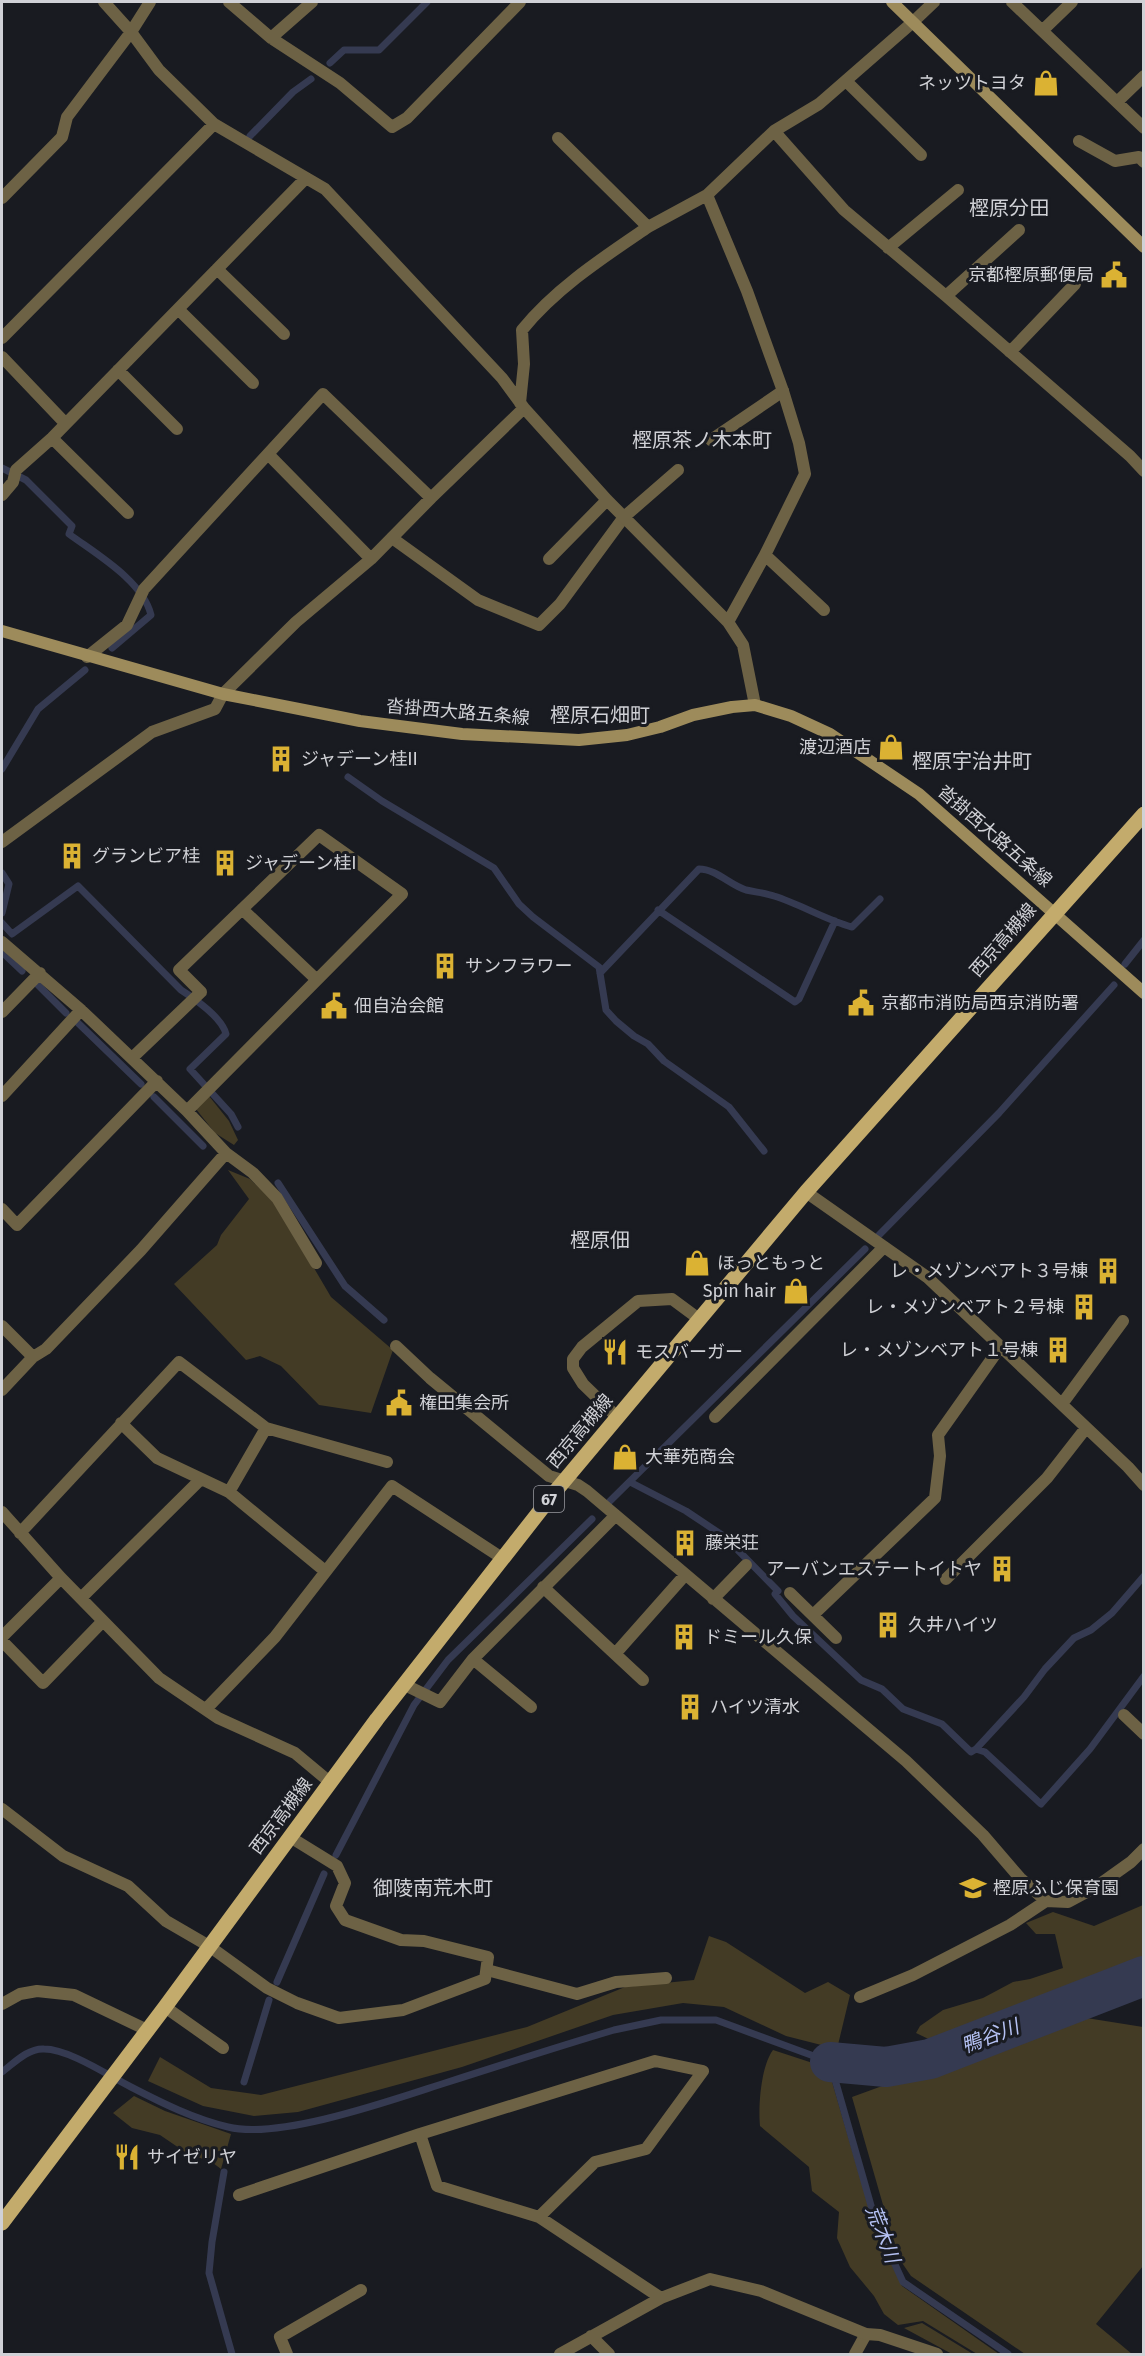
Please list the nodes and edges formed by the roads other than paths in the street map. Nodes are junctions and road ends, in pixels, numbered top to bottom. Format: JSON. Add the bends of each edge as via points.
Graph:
{"nodes":[{"id":1,"x":104,"y":2,"type":"edge"},
{"id":2,"x":150,"y":2,"type":"edge"},
{"id":3,"x":229,"y":2,"type":"edge"},
{"id":4,"x":312,"y":2,"type":"edge"},
{"id":5,"x":520,"y":2,"type":"edge"},
{"id":6,"x":891,"y":2,"type":"edge"},
{"id":7,"x":934,"y":2,"type":"edge"},
{"id":8,"x":1012,"y":2,"type":"edge"},
{"id":9,"x":1072,"y":2,"type":"edge"},
{"id":10,"x":913,"y":22,"type":"junction"},
{"id":11,"x":1043,"y":30,"type":"junction"},
{"id":12,"x":131,"y":32,"type":"junction"},
{"id":13,"x":271,"y":38,"type":"junction"},
{"id":14,"x":1143,"y":76,"type":"edge"},
{"id":15,"x":846,"y":81,"type":"junction"},
{"id":16,"x":1117,"y":102,"type":"junction"},
{"id":17,"x":214,"y":124,"type":"junction"},
{"id":18,"x":1143,"y":128,"type":"edge"},
{"id":19,"x":774,"y":131,"type":"junction"},
{"id":20,"x":558,"y":138,"type":"dead end"},
{"id":21,"x":1079,"y":141,"type":"dead end"},
{"id":22,"x":921,"y":155,"type":"dead end"},
{"id":23,"x":1143,"y":162,"type":"edge"},
{"id":24,"x":305,"y":179,"type":"junction"},
{"id":25,"x":958,"y":190,"type":"dead end"},
{"id":26,"x":707,"y":195,"type":"junction"},
{"id":27,"x":2,"y":198,"type":"edge"},
{"id":28,"x":648,"y":227,"type":"junction"},
{"id":29,"x":1018,"y":230,"type":"dead end"},
{"id":30,"x":1143,"y":247,"type":"edge"},
{"id":31,"x":888,"y":248,"type":"junction"},
{"id":32,"x":217,"y":269,"type":"junction"},
{"id":33,"x":1075,"y":284,"type":"dead end"},
{"id":34,"x":946,"y":296,"type":"junction"},
{"id":35,"x":178,"y":309,"type":"junction"},
{"id":36,"x":284,"y":334,"type":"dead end"},
{"id":37,"x":2,"y":338,"type":"edge"},
{"id":38,"x":1010,"y":352,"type":"junction"},
{"id":39,"x":2,"y":357,"type":"edge"},
{"id":40,"x":118,"y":370,"type":"junction"},
{"id":41,"x":253,"y":383,"type":"dead end"},
{"id":42,"x":783,"y":391,"type":"junction"},
{"id":43,"x":522,"y":405,"type":"junction"},
{"id":44,"x":65,"y":423,"type":"junction"},
{"id":45,"x":177,"y":429,"type":"dead end"},
{"id":46,"x":51,"y":438,"type":"junction"},
{"id":47,"x":711,"y":440,"type":"dead end"},
{"id":48,"x":268,"y":454,"type":"junction"},
{"id":49,"x":678,"y":470,"type":"dead end"},
{"id":50,"x":1143,"y":471,"type":"edge"},
{"id":51,"x":2,"y":495,"type":"edge"},
{"id":52,"x":431,"y":498,"type":"junction"},
{"id":53,"x":607,"y":500,"type":"junction"},
{"id":54,"x":128,"y":513,"type":"dead end"},
{"id":55,"x":624,"y":517,"type":"junction"},
{"id":56,"x":392,"y":538,"type":"junction"},
{"id":57,"x":765,"y":555,"type":"junction"},
{"id":58,"x":371,"y":559,"type":"junction"},
{"id":59,"x":549,"y":559,"type":"dead end"},
{"id":60,"x":824,"y":610,"type":"dead end"},
{"id":61,"x":728,"y":622,"type":"junction"},
{"id":62,"x":2,"y":631,"type":"edge"},
{"id":63,"x":87,"y":657,"type":"junction"},
{"id":64,"x":223,"y":694,"type":"junction"},
{"id":65,"x":755,"y":705,"type":"junction"},
{"id":66,"x":1143,"y":814,"type":"edge"},
{"id":67,"x":2,"y":842,"type":"edge"},
{"id":68,"x":242,"y":909,"type":"junction"},
{"id":69,"x":1054,"y":912,"type":"junction"},
{"id":70,"x":2,"y":942,"type":"edge"},
{"id":71,"x":40,"y":973,"type":"junction"},
{"id":72,"x":317,"y":980,"type":"junction"},
{"id":73,"x":1143,"y":993,"type":"edge"},
{"id":74,"x":81,"y":1010,"type":"junction"},
{"id":75,"x":2,"y":1012,"type":"edge"},
{"id":76,"x":132,"y":1058,"type":"junction"},
{"id":77,"x":157,"y":1081,"type":"junction"},
{"id":78,"x":2,"y":1096,"type":"edge"},
{"id":79,"x":187,"y":1111,"type":"junction"},
{"id":80,"x":226,"y":1153,"type":"junction"},
{"id":81,"x":806,"y":1192,"type":"junction"},
{"id":82,"x":2,"y":1209,"type":"edge"},
{"id":83,"x":884,"y":1247,"type":"junction"},
{"id":84,"x":316,"y":1263,"type":"dead end"},
{"id":85,"x":699,"y":1320,"type":"junction"},
{"id":86,"x":1123,"y":1321,"type":"dead end"},
{"id":87,"x":2,"y":1326,"type":"edge"},
{"id":88,"x":396,"y":1346,"type":"dead end"},
{"id":89,"x":1001,"y":1346,"type":"junction"},
{"id":90,"x":33,"y":1357,"type":"junction"},
{"id":91,"x":2,"y":1390,"type":"edge"},
{"id":92,"x":1062,"y":1404,"type":"junction"},
{"id":93,"x":617,"y":1417,"type":"junction"},
{"id":94,"x":715,"y":1417,"type":"dead end"},
{"id":95,"x":121,"y":1423,"type":"junction"},
{"id":96,"x":266,"y":1428,"type":"junction"},
{"id":97,"x":1086,"y":1428,"type":"junction"},
{"id":98,"x":387,"y":1462,"type":"dead end"},
{"id":99,"x":201,"y":1479,"type":"junction"},
{"id":100,"x":564,"y":1480,"type":"junction"},
{"id":101,"x":1143,"y":1485,"type":"edge"},
{"id":102,"x":229,"y":1492,"type":"junction"},
{"id":103,"x":615,"y":1516,"type":"junction"},
{"id":104,"x":4,"y":1519,"type":"edge"},
{"id":105,"x":21,"y":1533,"type":"junction"},
{"id":106,"x":502,"y":1558,"type":"junction"},
{"id":107,"x":746,"y":1564,"type":"dead end"},
{"id":108,"x":325,"y":1571,"type":"junction"},
{"id":109,"x":685,"y":1575,"type":"junction"},
{"id":110,"x":61,"y":1578,"type":"junction"},
{"id":111,"x":946,"y":1579,"type":"dead end"},
{"id":112,"x":543,"y":1587,"type":"junction"},
{"id":113,"x":790,"y":1593,"type":"dead end"},
{"id":114,"x":82,"y":1597,"type":"junction"},
{"id":115,"x":713,"y":1599,"type":"junction"},
{"id":116,"x":813,"y":1615,"type":"junction"},
{"id":117,"x":103,"y":1621,"type":"junction"},
{"id":118,"x":836,"y":1638,"type":"dead end"},
{"id":119,"x":2,"y":1639,"type":"edge"},
{"id":120,"x":615,"y":1654,"type":"junction"},
{"id":121,"x":473,"y":1659,"type":"junction"},
{"id":122,"x":643,"y":1680,"type":"dead end"},
{"id":123,"x":410,"y":1688,"type":"junction"},
{"id":124,"x":531,"y":1707,"type":"dead end"},
{"id":125,"x":206,"y":1709,"type":"junction"},
{"id":126,"x":1124,"y":1715,"type":"dead end"},
{"id":127,"x":1143,"y":1734,"type":"edge"},
{"id":128,"x":331,"y":1783,"type":"junction"},
{"id":129,"x":2,"y":1809,"type":"edge"},
{"id":130,"x":290,"y":1837,"type":"junction"},
{"id":131,"x":1143,"y":1849,"type":"edge"},
{"id":132,"x":1047,"y":1900,"type":"junction"},
{"id":133,"x":209,"y":1946,"type":"junction"},
{"id":134,"x":487,"y":1970,"type":"junction"},
{"id":135,"x":666,"y":1978,"type":"dead end"},
{"id":136,"x":860,"y":1996,"type":"dead end"},
{"id":137,"x":2,"y":2004,"type":"edge"},
{"id":138,"x":165,"y":2007,"type":"junction"},
{"id":139,"x":147,"y":2030,"type":"junction"},
{"id":140,"x":223,"y":2049,"type":"dead end"},
{"id":141,"x":420,"y":2134,"type":"junction"},
{"id":142,"x":239,"y":2195,"type":"dead end"},
{"id":143,"x":539,"y":2217,"type":"junction"},
{"id":144,"x":2,"y":2223,"type":"edge"},
{"id":145,"x":361,"y":2290,"type":"dead end"},
{"id":146,"x":661,"y":2298,"type":"junction"},
{"id":147,"x":866,"y":2334,"type":"junction"},
{"id":148,"x":591,"y":2336,"type":"junction"},
{"id":149,"x":287,"y":2355,"type":"edge"},
{"id":150,"x":560,"y":2355,"type":"edge"},
{"id":151,"x":609,"y":2355,"type":"edge"},
{"id":152,"x":855,"y":2355,"type":"edge"},
{"id":153,"x":937,"y":2355,"type":"edge"}],
"edges":[{"from":1,"to":12,"type":"street"},
{"from":2,"to":12,"type":"street"},
{"from":3,"to":13,"type":"street"},
{"from":4,"to":13,"type":"street"},
{"from":5,"to":13,"type":"street","via":[[407,118],[392,127],[340,83]]},
{"from":6,"to":10,"type":"main road"},
{"from":7,"to":10,"type":"street"},
{"from":8,"to":11,"type":"street"},
{"from":9,"to":11,"type":"street"},
{"from":10,"to":15,"type":"street"},
{"from":10,"to":30,"type":"main road"},
{"from":11,"to":16,"type":"street"},
{"from":12,"to":17,"type":"street","via":[[159,70]]},
{"from":12,"to":27,"type":"street","via":[[67,117],[62,137]]},
{"from":14,"to":16,"type":"street"},
{"from":15,"to":19,"type":"street","via":[[819,104]]},
{"from":15,"to":22,"type":"street"},
{"from":16,"to":18,"type":"street"},
{"from":17,"to":24,"type":"street"},
{"from":17,"to":37,"type":"street"},
{"from":19,"to":26,"type":"street"},
{"from":19,"to":31,"type":"street","via":[[843,210]]},
{"from":20,"to":28,"type":"street"},
{"from":21,"to":23,"type":"street","via":[[1115,161],[1139,157]]},
{"from":24,"to":32,"type":"street"},
{"from":24,"to":43,"type":"street","via":[[324,189],[502,378]]},
{"from":25,"to":31,"type":"street"},
{"from":26,"to":28,"type":"street"},
{"from":26,"to":42,"type":"street"},
{"from":28,"to":43,"type":"street","via":[[595,263],[522,330]]},
{"from":29,"to":34,"type":"street"},
{"from":31,"to":34,"type":"street"},
{"from":32,"to":35,"type":"street"},
{"from":32,"to":36,"type":"street"},
{"from":33,"to":38,"type":"street"},
{"from":34,"to":38,"type":"street"},
{"from":35,"to":40,"type":"street"},
{"from":35,"to":41,"type":"street"},
{"from":38,"to":50,"type":"street"},
{"from":39,"to":44,"type":"street"},
{"from":40,"to":44,"type":"street"},
{"from":40,"to":45,"type":"street"},
{"from":42,"to":47,"type":"street"},
{"from":42,"to":57,"type":"street","via":[[805,474]]},
{"from":43,"to":52,"type":"street"},
{"from":43,"to":53,"type":"street"},
{"from":44,"to":46,"type":"street"},
{"from":46,"to":51,"type":"street","via":[[14,476]]},
{"from":46,"to":54,"type":"street"},
{"from":48,"to":52,"type":"street","via":[[323,394]]},
{"from":48,"to":58,"type":"street"},
{"from":48,"to":63,"type":"street","via":[[142,593],[127,625]]},
{"from":49,"to":55,"type":"street"},
{"from":52,"to":56,"type":"street"},
{"from":53,"to":55,"type":"street"},
{"from":53,"to":59,"type":"street"},
{"from":55,"to":56,"type":"street","via":[[560,604],[539,625],[478,600]]},
{"from":55,"to":61,"type":"street"},
{"from":56,"to":58,"type":"street"},
{"from":57,"to":60,"type":"street"},
{"from":57,"to":61,"type":"street"},
{"from":58,"to":64,"type":"street","via":[[296,622]]},
{"from":61,"to":65,"type":"street","via":[[743,645]]},
{"from":62,"to":63,"type":"main road","name":"沓掛西大路五条線"},
{"from":63,"to":64,"type":"main road","name":"沓掛西大路五条線"},
{"from":64,"to":65,"type":"main road","name":"沓掛西大路五条線","via":[[360,721],[452,733],[579,740],[627,735],[693,715]]},
{"from":64,"to":67,"type":"street","via":[[215,709],[152,732]]},
{"from":65,"to":69,"type":"main road","name":"沓掛西大路五条線","via":[[831,734],[875,762],[919,794]]},
{"from":66,"to":69,"type":"main road","name":"西京高槻線","number":"67"},
{"from":68,"to":72,"type":"street"},
{"from":68,"to":72,"type":"street","via":[[319,835],[402,894]]},
{"from":68,"to":76,"type":"street","via":[[179,970],[201,992]]},
{"from":69,"to":73,"type":"main road","name":"沓掛西大路五条線"},
{"from":69,"to":81,"type":"main road","name":"西京高槻線","number":"67"},
{"from":70,"to":71,"type":"street"},
{"from":71,"to":74,"type":"street"},
{"from":71,"to":75,"type":"street"},
{"from":72,"to":79,"type":"street"},
{"from":74,"to":76,"type":"street"},
{"from":74,"to":78,"type":"street"},
{"from":76,"to":77,"type":"street"},
{"from":77,"to":79,"type":"street"},
{"from":77,"to":82,"type":"street","via":[[17,1225]]},
{"from":79,"to":80,"type":"street"},
{"from":80,"to":84,"type":"street","via":[[277,1198]]},
{"from":80,"to":90,"type":"street","via":[[141,1250],[46,1349]]},
{"from":81,"to":83,"type":"street"},
{"from":81,"to":85,"type":"main road","name":"西京高槻線","number":"67"},
{"from":83,"to":89,"type":"street","via":[[927,1277]]},
{"from":83,"to":94,"type":"street"},
{"from":85,"to":93,"type":"main road","name":"西京高槻線","number":"67"},
{"from":85,"to":93,"type":"street","via":[[672,1299],[638,1301],[582,1347],[573,1359],[573,1368],[583,1384]]},
{"from":86,"to":92,"type":"street"},
{"from":87,"to":90,"type":"street"},
{"from":88,"to":100,"type":"street","via":[[549,1476]]},
{"from":89,"to":92,"type":"street"},
{"from":89,"to":116,"type":"street","via":[[938,1435],[935,1498]]},
{"from":90,"to":91,"type":"street"},
{"from":92,"to":97,"type":"street"},
{"from":93,"to":100,"type":"main road","name":"西京高槻線","number":"67"},
{"from":95,"to":96,"type":"street","via":[[178,1362]]},
{"from":95,"to":99,"type":"street","via":[[157,1458]]},
{"from":95,"to":105,"type":"street"},
{"from":96,"to":98,"type":"street"},
{"from":96,"to":102,"type":"street"},
{"from":97,"to":101,"type":"street"},
{"from":97,"to":111,"type":"street","via":[[1047,1478]]},
{"from":99,"to":102,"type":"street"},
{"from":99,"to":114,"type":"street"},
{"from":100,"to":103,"type":"street","via":[[587,1491]]},
{"from":100,"to":106,"type":"main road","name":"西京高槻線","number":"67"},
{"from":102,"to":108,"type":"street"},
{"from":103,"to":109,"type":"street"},
{"from":103,"to":112,"type":"street"},
{"from":104,"to":105,"type":"street"},
{"from":105,"to":110,"type":"street"},
{"from":106,"to":108,"type":"street","via":[[392,1486]]},
{"from":106,"to":123,"type":"main road","name":"西京高槻線","number":"67"},
{"from":107,"to":115,"type":"street"},
{"from":108,"to":125,"type":"street","via":[[275,1637]]},
{"from":109,"to":115,"type":"street"},
{"from":109,"to":120,"type":"street"},
{"from":110,"to":114,"type":"street"},
{"from":110,"to":119,"type":"street"},
{"from":112,"to":120,"type":"street"},
{"from":112,"to":121,"type":"street"},
{"from":113,"to":116,"type":"street"},
{"from":114,"to":117,"type":"street"},
{"from":115,"to":132,"type":"street","via":[[906,1761],[983,1835],[1020,1878]]},
{"from":116,"to":118,"type":"street"},
{"from":117,"to":119,"type":"street","via":[[43,1683]]},
{"from":117,"to":125,"type":"street","via":[[159,1678]]},
{"from":120,"to":122,"type":"street"},
{"from":121,"to":123,"type":"street","via":[[440,1702]]},
{"from":121,"to":124,"type":"street"},
{"from":123,"to":128,"type":"main road","name":"西京高槻線","number":"67"},
{"from":125,"to":128,"type":"street","via":[[295,1753]]},
{"from":126,"to":127,"type":"street"},
{"from":128,"to":130,"type":"main road","name":"西京高槻線","number":"67"},
{"from":129,"to":133,"type":"street","via":[[63,1856],[128,1886],[166,1921]]},
{"from":130,"to":133,"type":"main road","name":"西京高槻線","number":"67"},
{"from":130,"to":134,"type":"street","via":[[337,1866],[345,1883],[336,1906],[345,1920],[401,1941],[424,1941],[488,1956]]},
{"from":131,"to":132,"type":"street","via":[[1096,1887],[1068,1902]]},
{"from":132,"to":136,"type":"street","via":[[1010,1925],[913,1975]]},
{"from":133,"to":134,"type":"street","via":[[267,1988],[339,2018],[403,2010],[485,1979]]},
{"from":133,"to":138,"type":"main road","name":"西京高槻線","number":"67"},
{"from":134,"to":135,"type":"street","via":[[577,1994],[616,1982]]},
{"from":137,"to":139,"type":"street","via":[[20,1994],[37,1991],[74,1995]]},
{"from":138,"to":139,"type":"main road","name":"西京高槻線","number":"67"},
{"from":138,"to":140,"type":"street"},
{"from":139,"to":144,"type":"main road","name":"西京高槻線","number":"67"},
{"from":141,"to":142,"type":"street"},
{"from":141,"to":143,"type":"street","via":[[437,2186]]},
{"from":141,"to":143,"type":"street","via":[[655,2061],[703,2071],[646,2150],[595,2162]]},
{"from":143,"to":146,"type":"street"},
{"from":145,"to":149,"type":"street","via":[[280,2337]]},
{"from":146,"to":147,"type":"street","via":[[710,2279],[761,2291]]},
{"from":146,"to":148,"type":"street"},
{"from":147,"to":152,"type":"street"},
{"from":147,"to":153,"type":"street","via":[[880,2335]]},
{"from":148,"to":150,"type":"street"},
{"from":148,"to":151,"type":"street"}]}
